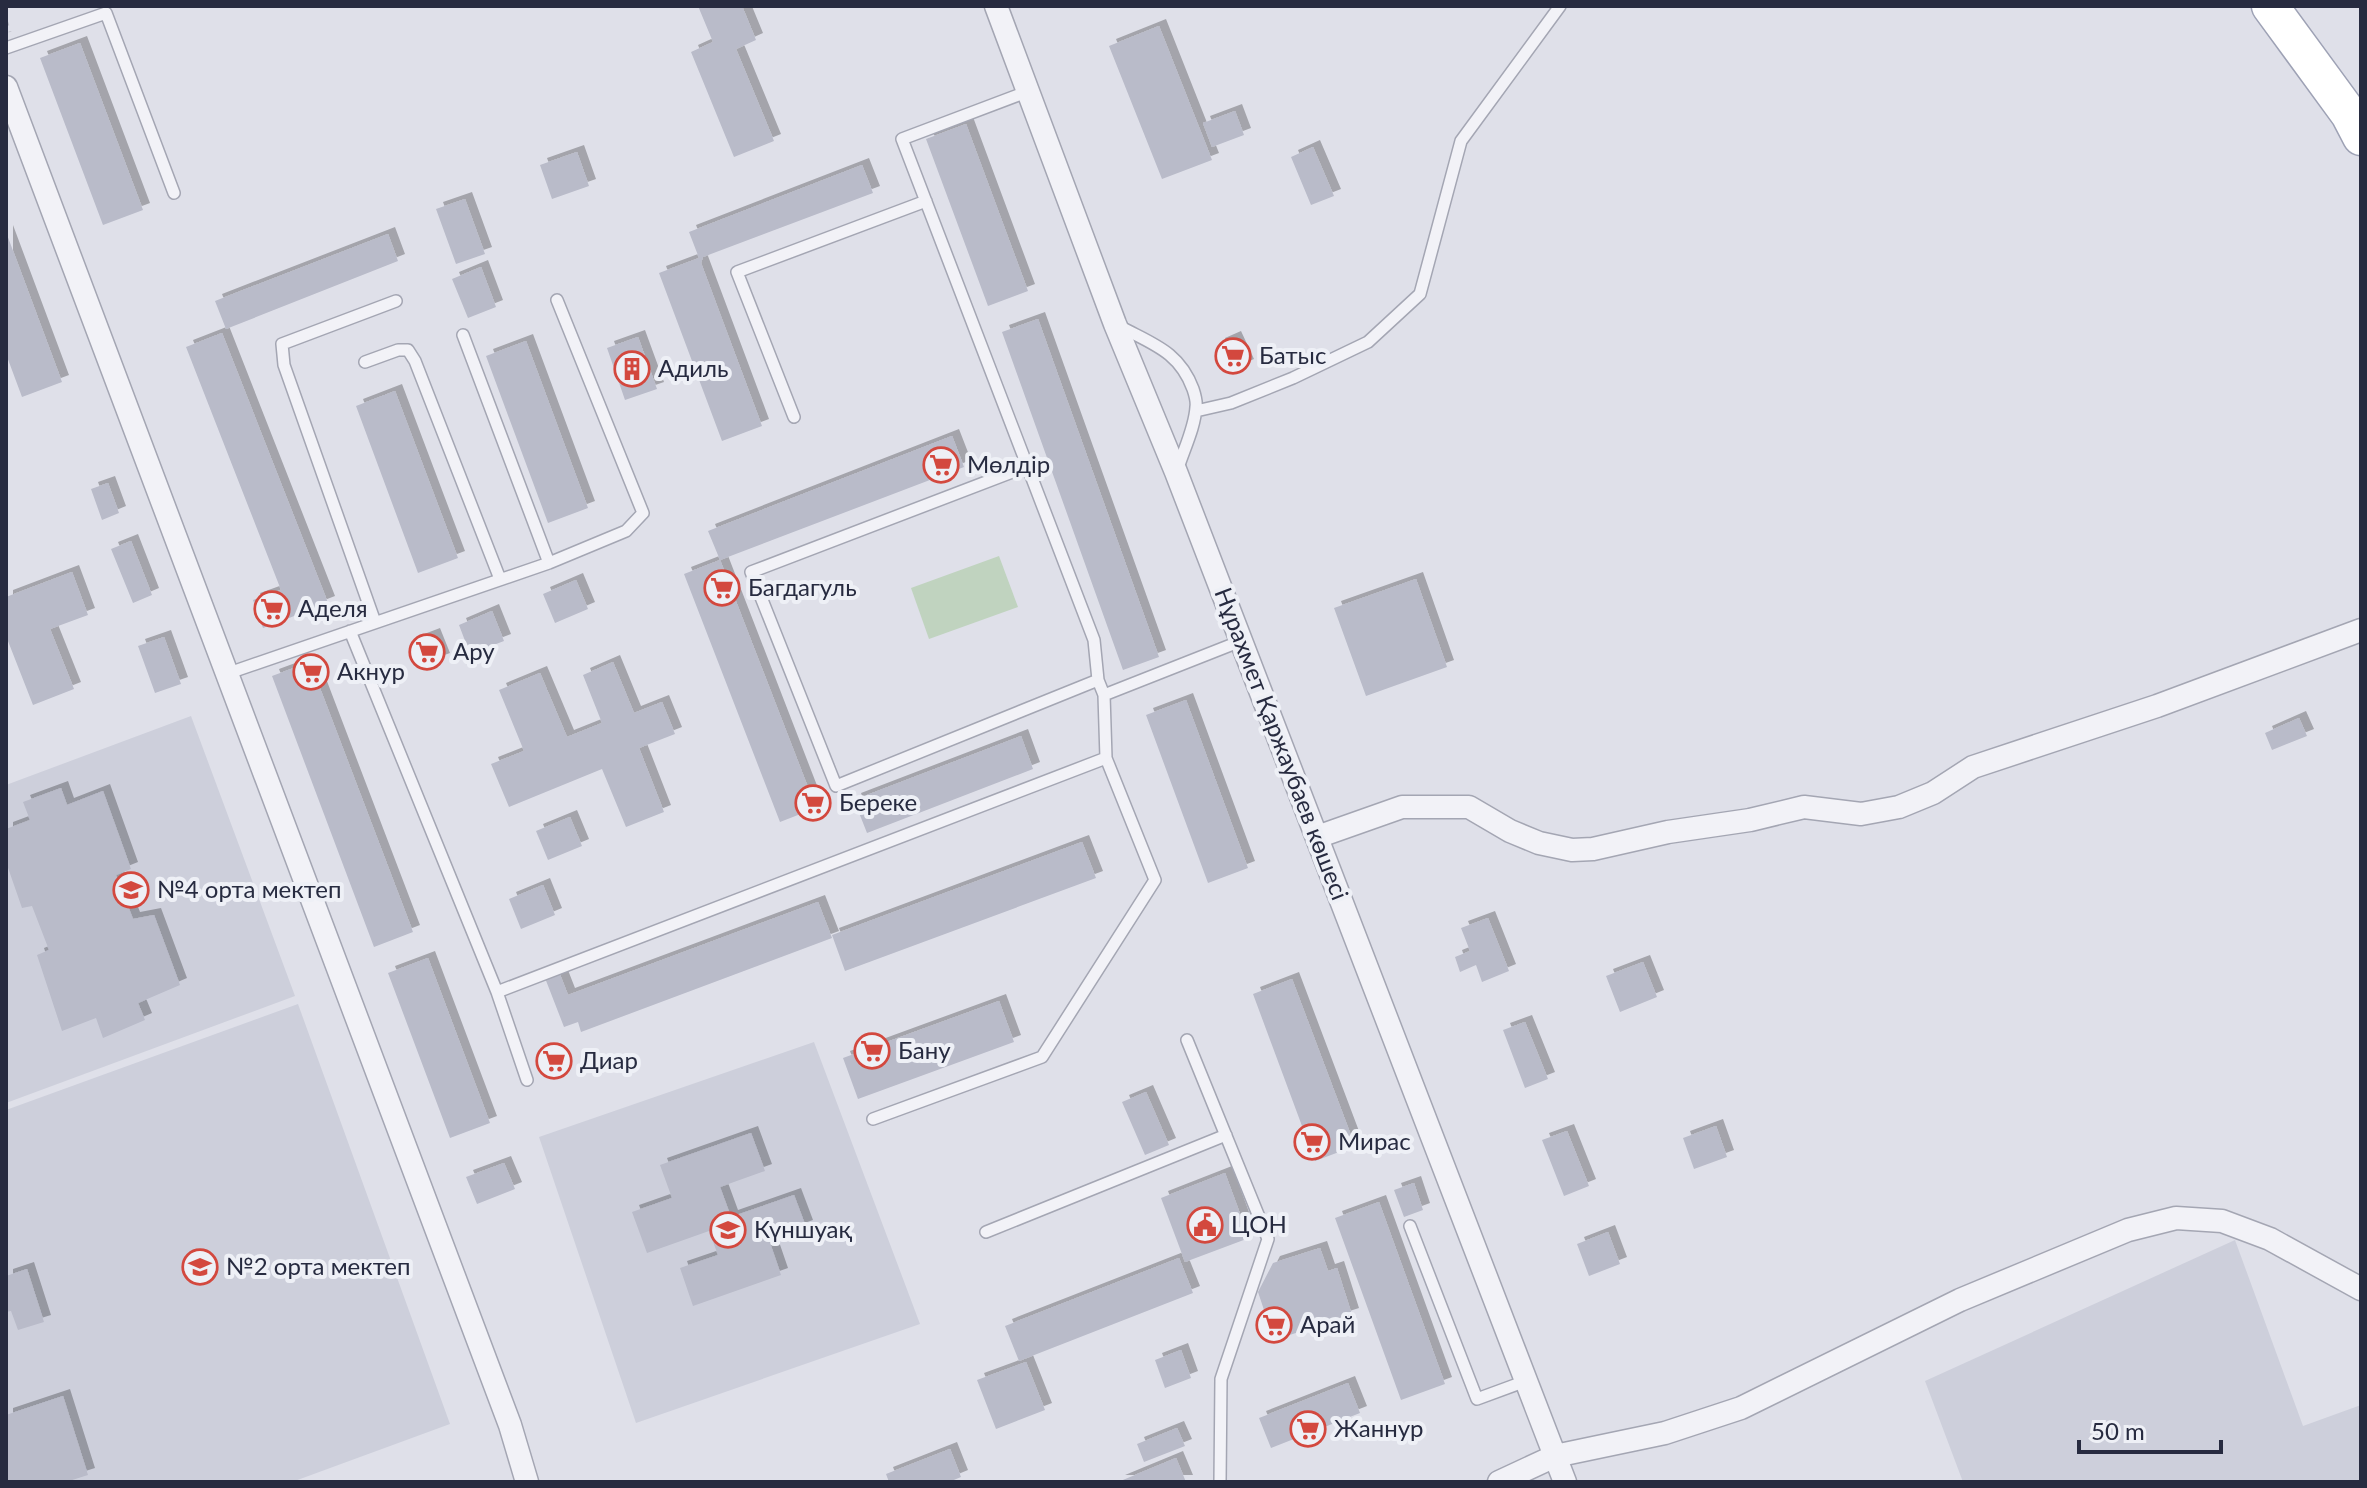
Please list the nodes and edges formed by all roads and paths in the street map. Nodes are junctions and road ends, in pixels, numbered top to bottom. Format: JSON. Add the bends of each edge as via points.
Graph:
{"nodes":[{"id":1,"x":996,"y":6,"type":"edge"},
{"id":2,"x":1560,"y":6,"type":"edge"},
{"id":3,"x":2270,"y":6,"type":"edge"},
{"id":4,"x":6,"y":48,"type":"edge"},
{"id":5,"x":6,"y":87,"type":"edge"},
{"id":6,"x":1029,"y":91,"type":"junction"},
{"id":7,"x":11,"y":116,"type":"edge"},
{"id":8,"x":2361,"y":137,"type":"edge"},
{"id":9,"x":174,"y":193,"type":"dead end"},
{"id":10,"x":926,"y":201,"type":"junction"},
{"id":11,"x":557,"y":300,"type":"dead end"},
{"id":12,"x":396,"y":301,"type":"dead end"},
{"id":13,"x":1115,"y":324,"type":"junction"},
{"id":14,"x":463,"y":335,"type":"dead end"},
{"id":15,"x":365,"y":362,"type":"dead end"},
{"id":16,"x":1196,"y":411,"type":"junction"},
{"id":17,"x":794,"y":417,"type":"dead end"},
{"id":18,"x":1028,"y":466,"type":"junction"},
{"id":19,"x":1176,"y":472,"type":"junction"},
{"id":20,"x":549,"y":563,"type":"junction"},
{"id":21,"x":500,"y":579,"type":"junction"},
{"id":22,"x":375,"y":622,"type":"junction"},
{"id":23,"x":2361,"y":630,"type":"edge"},
{"id":24,"x":350,"y":631,"type":"junction"},
{"id":25,"x":1241,"y":641,"type":"junction"},
{"id":26,"x":226,"y":674,"type":"junction"},
{"id":27,"x":1098,"y":680,"type":"junction"},
{"id":28,"x":1104,"y":695,"type":"junction"},
{"id":29,"x":1106,"y":758,"type":"junction"},
{"id":30,"x":1317,"y":837,"type":"junction"},
{"id":31,"x":497,"y":992,"type":"junction"},
{"id":32,"x":1187,"y":1040,"type":"dead end"},
{"id":33,"x":527,"y":1080,"type":"dead end"},
{"id":34,"x":873,"y":1119,"type":"dead end"},
{"id":35,"x":1226,"y":1135,"type":"junction"},
{"id":36,"x":1410,"y":1226,"type":"dead end"},
{"id":37,"x":986,"y":1232,"type":"dead end"},
{"id":38,"x":2361,"y":1289,"type":"edge"},
{"id":39,"x":1526,"y":1381,"type":"junction"},
{"id":40,"x":1555,"y":1456,"type":"junction"},
{"id":41,"x":527,"y":1482,"type":"edge"},
{"id":42,"x":1220,"y":1482,"type":"edge"},
{"id":43,"x":1499,"y":1482,"type":"edge"},
{"id":44,"x":1565,"y":1482,"type":"edge"}],
"edges":[{"from":1,"to":6,"type":"street","name":"Нұрахмет Қаржаубаев көшесі"},
{"from":2,"to":16,"type":"lane","via":[[1461,141],[1420,294],[1368,342],[1231,403]]},
{"from":3,"to":8,"type":"main road"},
{"from":4,"to":9,"type":"lane","via":[[106,13]]},
{"from":5,"to":7,"type":"street"},
{"from":6,"to":10,"type":"lane","via":[[902,139]]},
{"from":6,"to":13,"type":"street","name":"Нұрахмет Қаржаубаев көшесі"},
{"from":7,"to":26,"type":"street"},
{"from":10,"to":17,"type":"lane","via":[[737,272]]},
{"from":10,"to":18,"type":"lane"},
{"from":11,"to":20,"type":"lane","via":[[643,513],[626,531]]},
{"from":12,"to":22,"type":"lane","via":[[282,344],[284,365]]},
{"from":13,"to":16,"type":"lane","via":[[1179,362]]},
{"from":13,"to":19,"type":"street","name":"Нұрахмет Қаржаубаев көшесі"},
{"from":14,"to":20,"type":"lane"},
{"from":15,"to":21,"type":"lane","via":[[398,350],[408,350],[415,361]]},
{"from":16,"to":19,"type":"lane"},
{"from":18,"to":27,"type":"lane","via":[[1094,640]]},
{"from":18,"to":27,"type":"lane","via":[[751,572],[836,786]]},
{"from":19,"to":25,"type":"street","name":"Нұрахмет Қаржаубаев көшесі"},
{"from":20,"to":21,"type":"lane"},
{"from":21,"to":22,"type":"lane"},
{"from":22,"to":24,"type":"lane"},
{"from":23,"to":30,"type":"street","via":[[1973,767],[1899,807],[1861,814],[1804,807],[1593,849],[1539,843],[1469,807],[1402,807]]},
{"from":24,"to":26,"type":"lane"},
{"from":24,"to":31,"type":"lane"},
{"from":25,"to":28,"type":"lane"},
{"from":25,"to":30,"type":"street","name":"Нұрахмет Қаржаубаев көшесі"},
{"from":26,"to":41,"type":"street"},
{"from":27,"to":28,"type":"lane"},
{"from":28,"to":29,"type":"lane"},
{"from":29,"to":31,"type":"lane"},
{"from":29,"to":34,"type":"lane","via":[[1155,880],[1042,1057]]},
{"from":30,"to":39,"type":"street","name":"Нұрахмет Қаржаубаев көшесі"},
{"from":31,"to":33,"type":"lane"},
{"from":32,"to":35,"type":"lane"},
{"from":35,"to":37,"type":"lane"},
{"from":35,"to":42,"type":"lane","via":[[1268,1239],[1221,1379]]},
{"from":36,"to":39,"type":"lane","via":[[1477,1399]]},
{"from":38,"to":40,"type":"street","via":[[2270,1239],[2222,1221],[2176,1218],[2128,1230],[1960,1300],[1741,1408],[1665,1433]]},
{"from":39,"to":40,"type":"street","name":"Нұрахмет Қаржаубаев көшесі"},
{"from":40,"to":43,"type":"street"},
{"from":40,"to":44,"type":"street","name":"Нұрахмет Қаржаубаев көшесі"}]}
